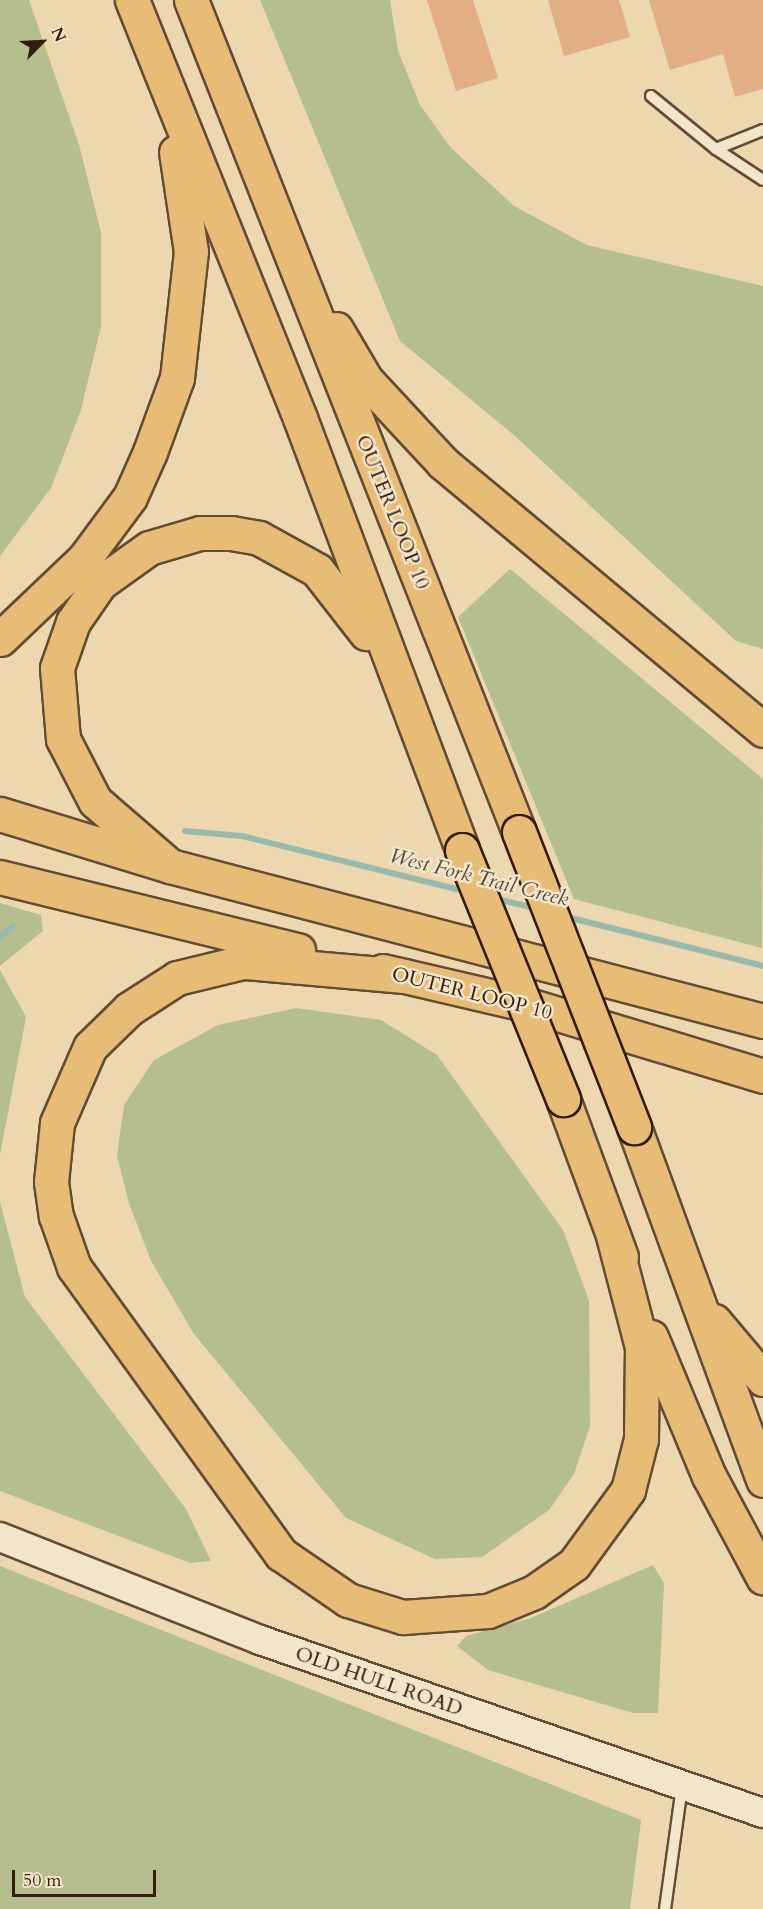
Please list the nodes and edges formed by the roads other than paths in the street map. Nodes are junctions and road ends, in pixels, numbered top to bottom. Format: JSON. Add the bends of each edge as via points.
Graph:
{"nodes":[{"id":1,"x":132,"y":0,"type":"edge"},
{"id":2,"x":191,"y":0,"type":"edge"},
{"id":3,"x":158,"y":71,"type":"junction"},
{"id":4,"x":651,"y":96,"type":"dead end"},
{"id":5,"x":763,"y":130,"type":"edge"},
{"id":6,"x":716,"y":149,"type":"junction"},
{"id":7,"x":257,"y":169,"type":"junction"},
{"id":8,"x":763,"y":180,"type":"edge"},
{"id":9,"x":0,"y":639,"type":"edge"},
{"id":10,"x":763,"y":730,"type":"edge"},
{"id":11,"x":426,"y":758,"type":"junction"},
{"id":12,"x":0,"y":814,"type":"edge"},
{"id":13,"x":171,"y":867,"type":"junction"},
{"id":14,"x":0,"y":877,"type":"edge"},
{"id":15,"x":404,"y":976,"type":"junction"},
{"id":16,"x":763,"y":1021,"type":"edge"},
{"id":17,"x":763,"y":1076,"type":"edge"},
{"id":18,"x":613,"y":1236,"type":"junction"},
{"id":19,"x":700,"y":1305,"type":"junction"},
{"id":20,"x":763,"y":1379,"type":"edge"},
{"id":21,"x":763,"y":1480,"type":"edge"},
{"id":22,"x":0,"y":1537,"type":"edge"},
{"id":23,"x":763,"y":1576,"type":"edge"},
{"id":24,"x":682,"y":1787,"type":"junction"},
{"id":25,"x":763,"y":1814,"type":"edge"},
{"id":26,"x":665,"y":1909,"type":"edge"}],
"edges":[{"from":1,"to":3,"type":"highway"},
{"from":2,"to":7,"type":"highway","name":"OUTER LOOP 10"},
{"from":3,"to":9,"type":"highway","via":[[187,203],[191,252],[177,378],[130,497],[56,590]]},
{"from":3,"to":11,"type":"highway","via":[[300,418]]},
{"from":4,"to":6,"type":"lane"},
{"from":5,"to":6,"type":"lane"},
{"from":6,"to":8,"type":"lane"},
{"from":7,"to":10,"type":"highway","via":[[309,283],[366,380],[443,463]]},
{"from":7,"to":19,"type":"highway","name":"OUTER LOOP 10","bridge":true,"via":[[519,832]]},
{"from":11,"to":13,"type":"highway","via":[[361,623],[317,570],[259,538],[231,533],[200,533],[149,548],[100,583],[73,622],[57,668],[57,712],[73,764],[95,801]]},
{"from":11,"to":18,"type":"highway","bridge":true},
{"from":12,"to":13,"type":"highway"},
{"from":13,"to":16,"type":"highway"},
{"from":14,"to":15,"type":"highway","name":"OUTER LOOP 10"},
{"from":15,"to":17,"type":"highway","name":"OUTER LOOP 10","via":[[525,1004]]},
{"from":15,"to":18,"type":"highway","via":[[243,962],[177,978],[129,1009],[90,1047],[57,1122],[51,1182],[58,1225],[74,1267],[281,1554],[348,1600],[403,1617],[458,1617],[498,1608],[534,1592],[574,1564],[628,1490],[641,1439],[642,1347]]},
{"from":18,"to":23,"type":"highway","via":[[674,1396]]},
{"from":19,"to":20,"type":"highway"},
{"from":19,"to":21,"type":"highway","name":"OUTER LOOP 10"},
{"from":22,"to":24,"type":"main road","name":"OLD HULL ROAD","via":[[261,1640]]},
{"from":24,"to":25,"type":"main road","name":"OLD HULL ROAD"},
{"from":24,"to":26,"type":"lane"}]}
